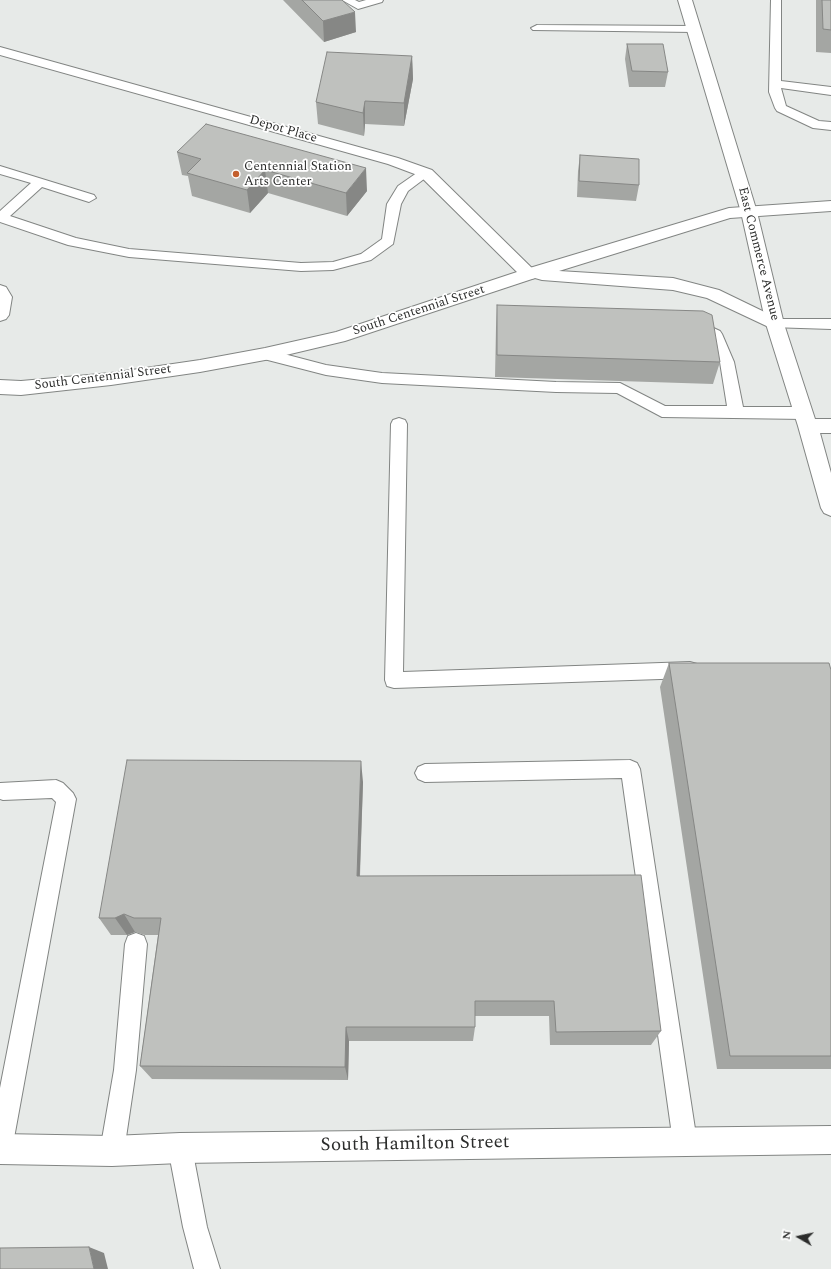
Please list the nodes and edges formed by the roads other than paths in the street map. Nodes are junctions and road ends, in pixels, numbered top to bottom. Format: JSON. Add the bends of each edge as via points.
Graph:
{"nodes":[{"id":1,"x":347,"y":0,"type":"edge"},
{"id":2,"x":378,"y":0,"type":"edge"},
{"id":3,"x":685,"y":0,"type":"edge"},
{"id":4,"x":776,"y":0,"type":"edge"},
{"id":5,"x":537,"y":28,"type":"dead end"},
{"id":6,"x":694,"y":29,"type":"junction"},
{"id":7,"x":0,"y":51,"type":"edge"},
{"id":8,"x":775,"y":84,"type":"junction"},
{"id":9,"x":831,"y":91,"type":"edge"},
{"id":10,"x":831,"y":126,"type":"edge"},
{"id":11,"x":0,"y":170,"type":"edge"},
{"id":12,"x":426,"y":173,"type":"junction"},
{"id":13,"x":40,"y":182,"type":"junction"},
{"id":14,"x":89,"y":198,"type":"dead end"},
{"id":15,"x":831,"y":206,"type":"edge"},
{"id":16,"x":749,"y":212,"type":"junction"},
{"id":17,"x":0,"y":218,"type":"edge"},
{"id":18,"x":529,"y":274,"type":"junction"},
{"id":19,"x":0,"y":292,"type":"edge"},
{"id":20,"x":0,"y":315,"type":"edge"},
{"id":21,"x":684,"y":320,"type":"edge"},
{"id":22,"x":775,"y":324,"type":"junction"},
{"id":23,"x":831,"y":324,"type":"edge"},
{"id":24,"x":265,"y":354,"type":"junction"},
{"id":25,"x":0,"y":387,"type":"edge"},
{"id":26,"x":736,"y":412,"type":"junction"},
{"id":27,"x":806,"y":419,"type":"junction"},
{"id":28,"x":399,"y":424,"type":"dead end"},
{"id":29,"x":831,"y":426,"type":"edge"},
{"id":30,"x":831,"y":508,"type":"edge"},
{"id":31,"x":708,"y":670,"type":"edge"},
{"id":32,"x":425,"y":773,"type":"dead end"},
{"id":33,"x":3,"y":791,"type":"dead end"},
{"id":34,"x":136,"y":944,"type":"edge"},
{"id":35,"x":831,"y":1140,"type":"edge"},
{"id":36,"x":685,"y":1142,"type":"junction"},
{"id":37,"x":180,"y":1148,"type":"junction"},
{"id":38,"x":0,"y":1149,"type":"edge"},
{"id":39,"x":112,"y":1151,"type":"junction"},
{"id":40,"x":207,"y":1269,"type":"edge"}],
"edges":[{"from":1,"to":2,"type":"lane","via":[[358,6]]},
{"from":3,"to":6,"type":"street","name":"East Commerce Avenue"},
{"from":4,"to":8,"type":"lane"},
{"from":5,"to":6,"type":"lane"},
{"from":6,"to":16,"type":"street","name":"East Commerce Avenue"},
{"from":7,"to":12,"type":"street","name":"Depot Place","via":[[393,161]]},
{"from":8,"to":9,"type":"lane"},
{"from":8,"to":10,"type":"lane","via":[[780,108],[812,123]]},
{"from":11,"to":13,"type":"lane"},
{"from":12,"to":17,"type":"lane","via":[[403,189],[394,204],[388,240],[366,257],[333,266],[301,267],[128,253],[73,242]]},
{"from":12,"to":18,"type":"street","name":"Depot Place"},
{"from":13,"to":14,"type":"lane"},
{"from":13,"to":17,"type":"lane"},
{"from":15,"to":16,"type":"street","name":"South Centennial Street"},
{"from":16,"to":18,"type":"street","name":"South Centennial Street","via":[[729,213]]},
{"from":16,"to":22,"type":"street","name":"East Commerce Avenue"},
{"from":18,"to":22,"type":"street","via":[[673,284],[713,294]]},
{"from":18,"to":24,"type":"street","name":"South Centennial Street","via":[[339,337]]},
{"from":19,"to":20,"type":"street","via":[[3,296]]},
{"from":21,"to":26,"type":"lane","via":[[715,334],[727,362]]},
{"from":22,"to":23,"type":"lane"},
{"from":22,"to":27,"type":"street","name":"East Commerce Avenue"},
{"from":24,"to":25,"type":"street","name":"South Centennial Street","via":[[111,379],[21,388]]},
{"from":24,"to":26,"type":"lane","via":[[326,370],[382,378],[620,388],[662,411]]},
{"from":26,"to":27,"type":"lane"},
{"from":27,"to":29,"type":"street"},
{"from":27,"to":30,"type":"street","name":"East Commerce Avenue"},
{"from":28,"to":31,"type":"lane","via":[[394,680]]},
{"from":32,"to":36,"type":"lane","via":[[630,769]]},
{"from":33,"to":38,"type":"lane","via":[[56,789],[66,799]]},
{"from":34,"to":39,"type":"lane","via":[[125,1070]]},
{"from":35,"to":36,"type":"street","name":"South Hamilton Street"},
{"from":36,"to":37,"type":"street","name":"South Hamilton Street"},
{"from":37,"to":39,"type":"street","name":"South Hamilton Street"},
{"from":37,"to":40,"type":"lane","via":[[195,1227]]},
{"from":38,"to":39,"type":"street","name":"South Hamilton Street"}]}
